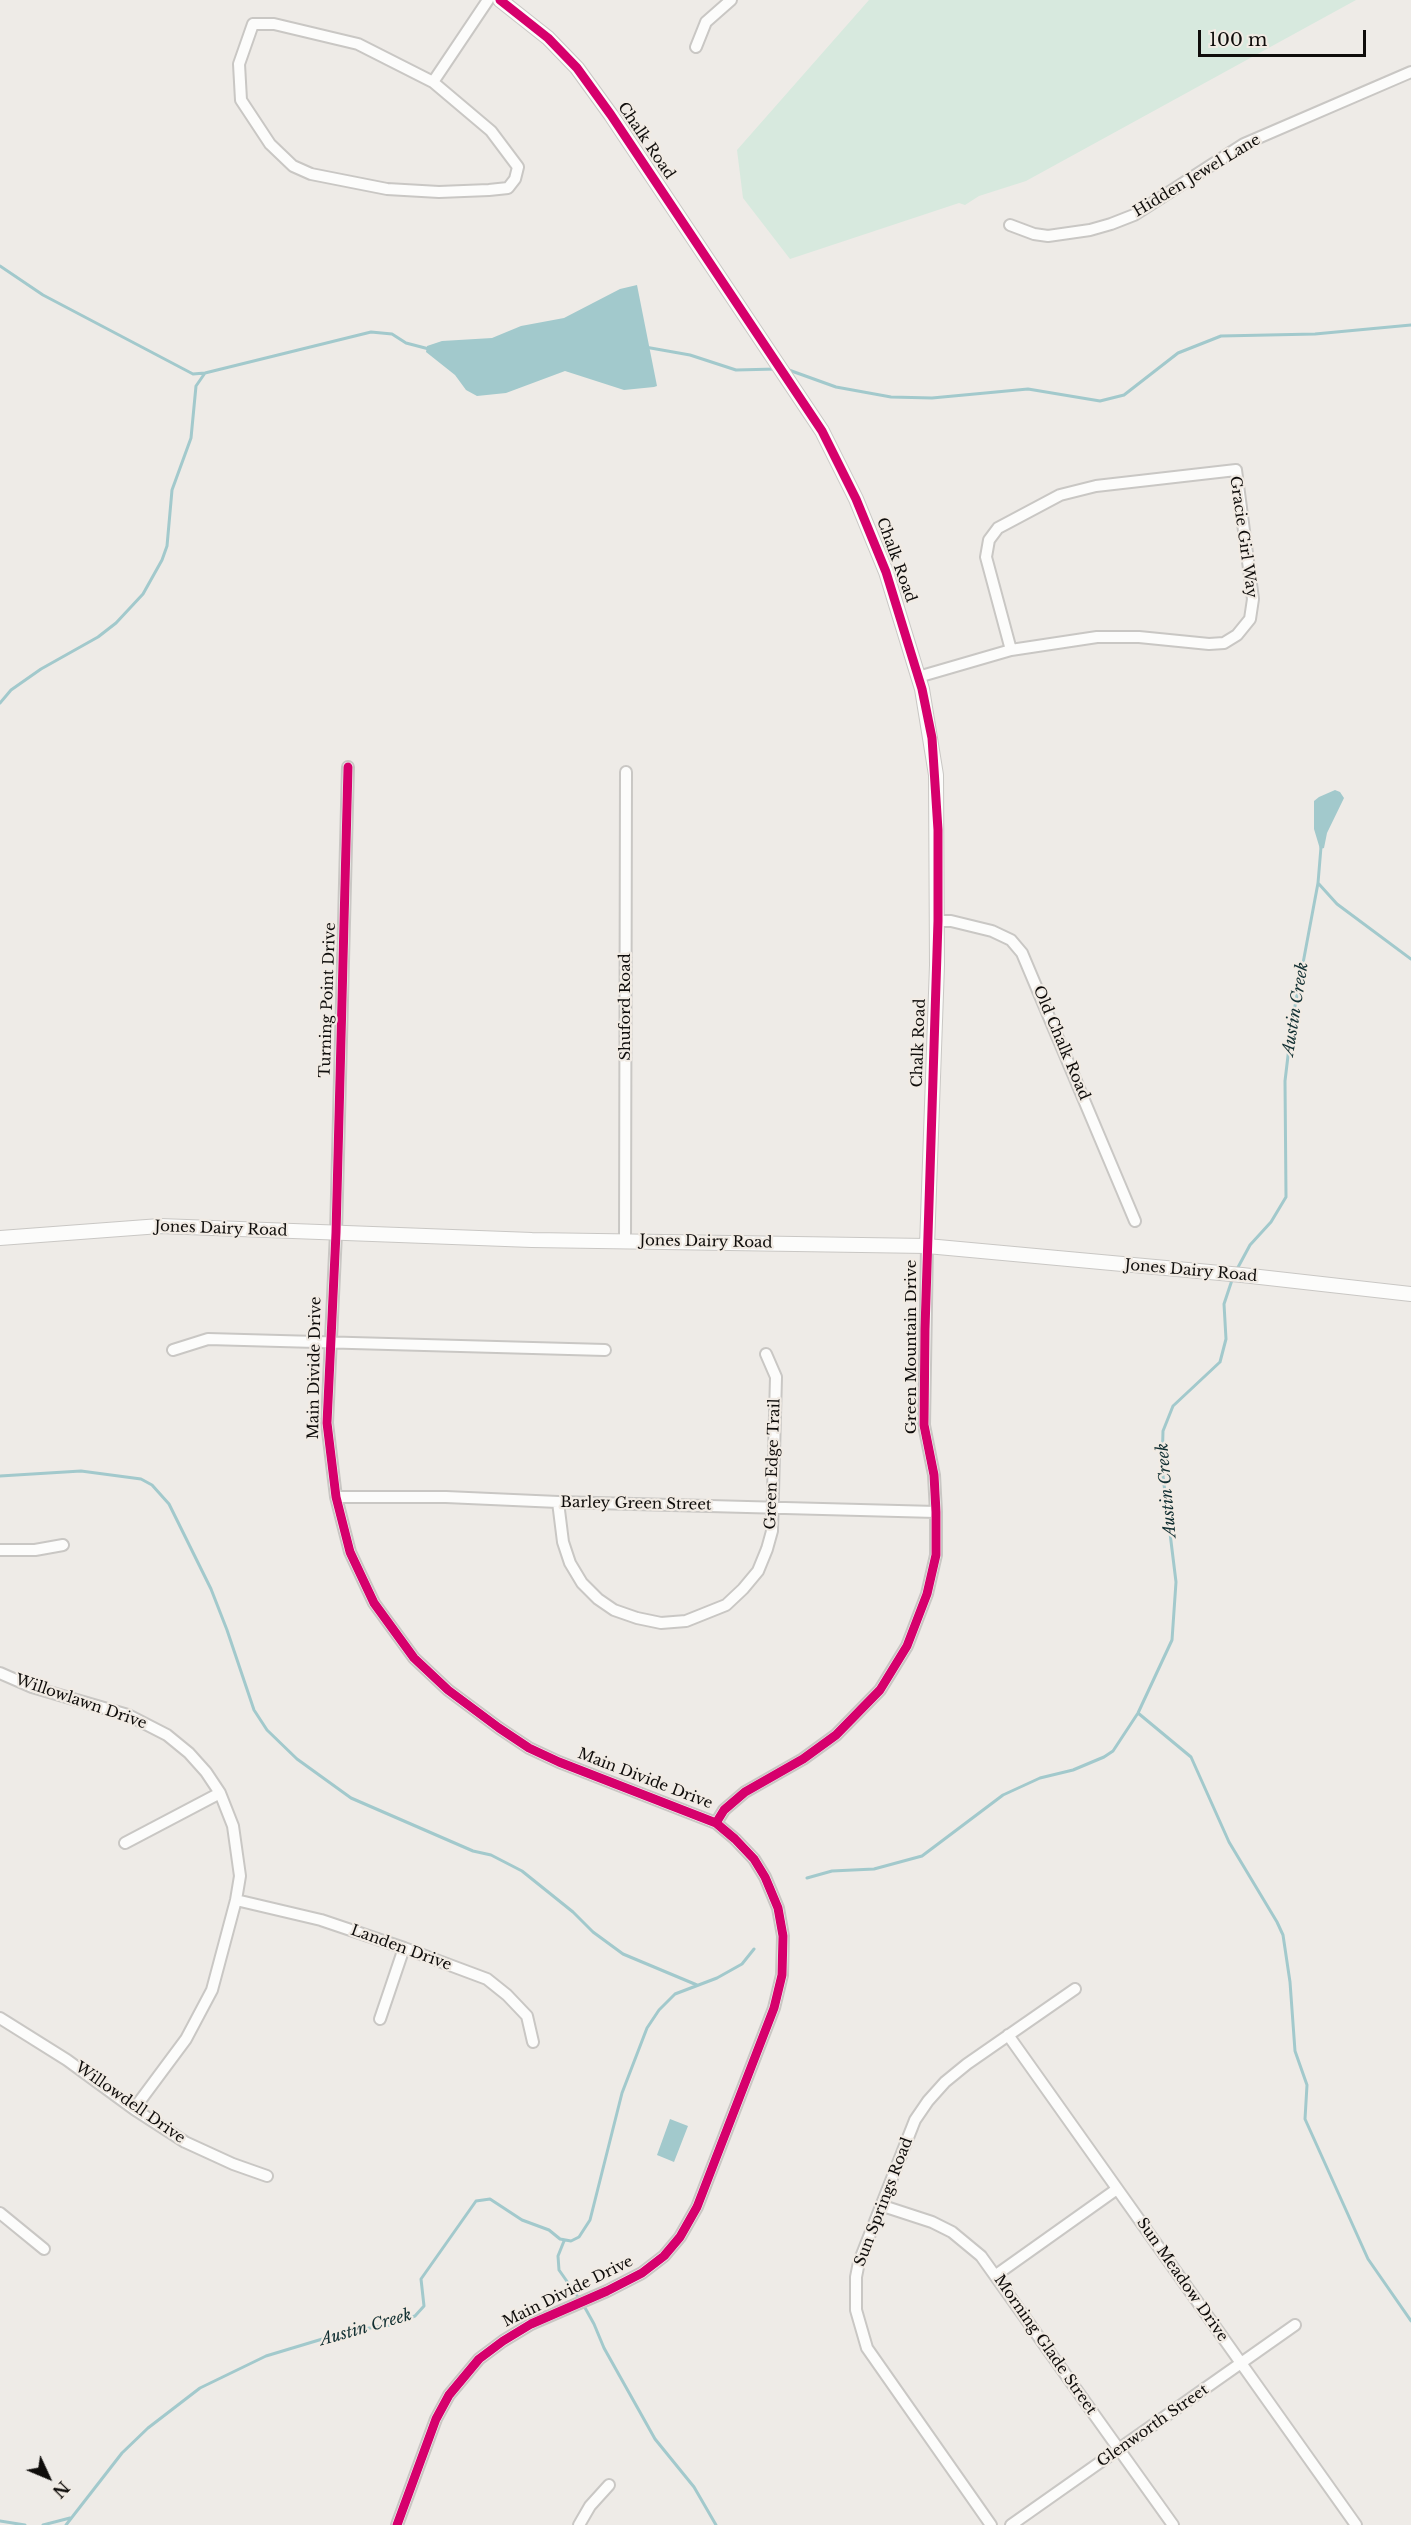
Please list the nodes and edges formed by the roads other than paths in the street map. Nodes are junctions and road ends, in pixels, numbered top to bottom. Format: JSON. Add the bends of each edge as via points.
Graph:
{"nodes":[{"id":1,"x":488,"y":0,"type":"edge"},
{"id":2,"x":500,"y":0,"type":"edge"},
{"id":3,"x":731,"y":0,"type":"edge"},
{"id":4,"x":696,"y":47,"type":"dead end"},
{"id":5,"x":1411,"y":72,"type":"edge"},
{"id":6,"x":433,"y":82,"type":"junction"},
{"id":7,"x":1010,"y":225,"type":"dead end"},
{"id":8,"x":1011,"y":650,"type":"junction"},
{"id":9,"x":918,"y":677,"type":"junction"},
{"id":10,"x":348,"y":768,"type":"dead end"},
{"id":11,"x":626,"y":772,"type":"dead end"},
{"id":12,"x":938,"y":921,"type":"junction"},
{"id":13,"x":1135,"y":1221,"type":"dead end"},
{"id":14,"x":336,"y":1233,"type":"junction"},
{"id":15,"x":0,"y":1238,"type":"edge"},
{"id":16,"x":625,"y":1241,"type":"junction"},
{"id":17,"x":927,"y":1246,"type":"junction"},
{"id":18,"x":1411,"y":1294,"type":"edge"},
{"id":19,"x":330,"y":1342,"type":"junction"},
{"id":20,"x":173,"y":1350,"type":"dead end"},
{"id":21,"x":605,"y":1350,"type":"dead end"},
{"id":22,"x":765,"y":1353,"type":"dead end"},
{"id":23,"x":336,"y":1497,"type":"junction"},
{"id":24,"x":558,"y":1502,"type":"junction"},
{"id":25,"x":773,"y":1508,"type":"junction"},
{"id":26,"x":936,"y":1512,"type":"junction"},
{"id":27,"x":63,"y":1545,"type":"dead end"},
{"id":28,"x":0,"y":1550,"type":"edge"},
{"id":29,"x":0,"y":1673,"type":"edge"},
{"id":30,"x":220,"y":1793,"type":"junction"},
{"id":31,"x":716,"y":1823,"type":"junction"},
{"id":32,"x":125,"y":1843,"type":"dead end"},
{"id":33,"x":236,"y":1900,"type":"junction"},
{"id":34,"x":404,"y":1948,"type":"junction"},
{"id":35,"x":1075,"y":1989,"type":"dead end"},
{"id":36,"x":0,"y":2018,"type":"edge"},
{"id":37,"x":380,"y":2019,"type":"dead end"},
{"id":38,"x":1008,"y":2035,"type":"junction"},
{"id":39,"x":533,"y":2042,"type":"dead end"},
{"id":40,"x":134,"y":2109,"type":"junction"},
{"id":41,"x":267,"y":2176,"type":"dead end"},
{"id":42,"x":1117,"y":2189,"type":"junction"},
{"id":43,"x":883,"y":2206,"type":"junction"},
{"id":44,"x":0,"y":2213,"type":"edge"},
{"id":45,"x":44,"y":2249,"type":"dead end"},
{"id":46,"x":996,"y":2275,"type":"junction"},
{"id":47,"x":1295,"y":2325,"type":"dead end"},
{"id":48,"x":1241,"y":2364,"type":"junction"},
{"id":49,"x":1120,"y":2450,"type":"junction"},
{"id":50,"x":609,"y":2485,"type":"dead end"},
{"id":51,"x":397,"y":2525,"type":"edge"},
{"id":52,"x":579,"y":2525,"type":"edge"},
{"id":53,"x":991,"y":2525,"type":"edge"},
{"id":54,"x":1011,"y":2525,"type":"edge"},
{"id":55,"x":1173,"y":2525,"type":"edge"},
{"id":56,"x":1356,"y":2525,"type":"edge"}],
"edges":[{"from":1,"to":6,"type":"street"},
{"from":2,"to":9,"type":"street","name":"Chalk Road","via":[[548,38],[577,68],[822,431],[870,530]]},
{"from":3,"to":4,"type":"street","via":[[706,22]]},
{"from":5,"to":7,"type":"street","name":"Hidden Jewel Lane","via":[[1244,144],[1134,215],[1112,224],[1048,236]]},
{"from":6,"to":6,"type":"street","via":[[491,130],[512,156],[518,167],[508,188],[439,192],[387,189],[311,174],[292,166],[270,144],[241,100],[239,64],[253,24],[274,24],[358,44]]},
{"from":8,"to":8,"type":"street","name":"Gracie Girl Way","via":[[986,557],[998,528],[1060,495],[1096,486],[1236,470],[1253,599],[1250,620],[1237,635],[1224,643],[1209,644],[1097,637]]},
{"from":8,"to":9,"type":"street","name":"Gracie Girl Way"},
{"from":9,"to":12,"type":"street","name":"Chalk Road","via":[[936,775]]},
{"from":10,"to":14,"type":"street","name":"Turning Point Drive"},
{"from":11,"to":16,"type":"street","name":"Shuford Road"},
{"from":12,"to":13,"type":"street","name":"Old Chalk Road","via":[[992,931],[1011,940],[1022,953]]},
{"from":12,"to":17,"type":"street","name":"Chalk Road"},
{"from":14,"to":15,"type":"street","name":"Jones Dairy Road","via":[[160,1226]]},
{"from":14,"to":16,"type":"street","name":"Jones Dairy Road"},
{"from":14,"to":19,"type":"street","name":"Main Divide Drive"},
{"from":16,"to":17,"type":"street","name":"Jones Dairy Road"},
{"from":17,"to":18,"type":"street","name":"Jones Dairy Road"},
{"from":17,"to":26,"type":"street","name":"Green Mountain Drive","via":[[924,1425],[934,1475]]},
{"from":19,"to":20,"type":"street","via":[[208,1340]]},
{"from":19,"to":21,"type":"street"},
{"from":19,"to":23,"type":"street","name":"Main Divide Drive","via":[[327,1423]]},
{"from":22,"to":25,"type":"street","name":"Green Edge Trail","via":[[776,1377]]},
{"from":23,"to":24,"type":"street","name":"Barley Green Street"},
{"from":23,"to":31,"type":"street","name":"Main Divide Drive","via":[[350,1552],[374,1603],[414,1658],[448,1690],[499,1728],[549,1757]]},
{"from":24,"to":25,"type":"street","name":"Barley Green Street"},
{"from":24,"to":25,"type":"street","name":"Green Edge Trail","via":[[563,1542],[582,1583],[614,1610],[661,1623],[686,1621],[711,1612],[726,1605],[743,1589],[758,1571],[767,1549]]},
{"from":25,"to":26,"type":"street","name":"Barley Green Street"},
{"from":26,"to":31,"type":"street","name":"Green Mountain Drive","via":[[936,1555],[927,1594],[907,1646],[880,1690],[836,1735],[746,1792],[724,1810]]},
{"from":27,"to":28,"type":"street"},
{"from":29,"to":30,"type":"street","name":"Willowlawn Drive","via":[[150,1725],[189,1753]]},
{"from":30,"to":32,"type":"street"},
{"from":30,"to":33,"type":"street","name":"Willowlawn Drive","via":[[237,1841],[240,1876]]},
{"from":31,"to":51,"type":"street","name":"Main Divide Drive","via":[[754,1859],[765,1878],[778,1908],[783,1936],[782,1975],[772,2016],[697,2207],[680,2237],[642,2273],[531,2324],[479,2359],[449,2395],[436,2419]]},
{"from":33,"to":34,"type":"street","name":"Landen Drive","via":[[321,1920]]},
{"from":33,"to":40,"type":"street","name":"Willowlawn Drive","via":[[202,2013]]},
{"from":34,"to":37,"type":"street"},
{"from":34,"to":39,"type":"street","name":"Landen Drive","via":[[494,1984],[526,2016]]},
{"from":35,"to":38,"type":"street","name":"Sun Springs Road"},
{"from":36,"to":40,"type":"street","name":"Willowdell Drive"},
{"from":38,"to":42,"type":"street","name":"Sun Meadow Drive"},
{"from":38,"to":43,"type":"street","name":"Sun Springs Road","via":[[945,2082],[928,2102],[915,2120]]},
{"from":40,"to":41,"type":"street","name":"Willowdell Drive","via":[[185,2142]]},
{"from":42,"to":46,"type":"street"},
{"from":42,"to":48,"type":"street","name":"Sun Meadow Drive"},
{"from":43,"to":46,"type":"street","name":"Morning Glade Street","via":[[952,2232],[970,2244]]},
{"from":43,"to":53,"type":"street","name":"Sun Springs Road","via":[[856,2277],[854,2294],[860,2329],[880,2368]]},
{"from":44,"to":45,"type":"street"},
{"from":46,"to":49,"type":"street","name":"Morning Glade Street"},
{"from":47,"to":48,"type":"street","name":"Glenworth Street"},
{"from":48,"to":49,"type":"street","name":"Glenworth Street"},
{"from":48,"to":56,"type":"street","name":"Sun Meadow Drive"},
{"from":49,"to":54,"type":"street","name":"Glenworth Street"},
{"from":49,"to":55,"type":"street","name":"Morning Glade Street"},
{"from":50,"to":52,"type":"street"}]}
